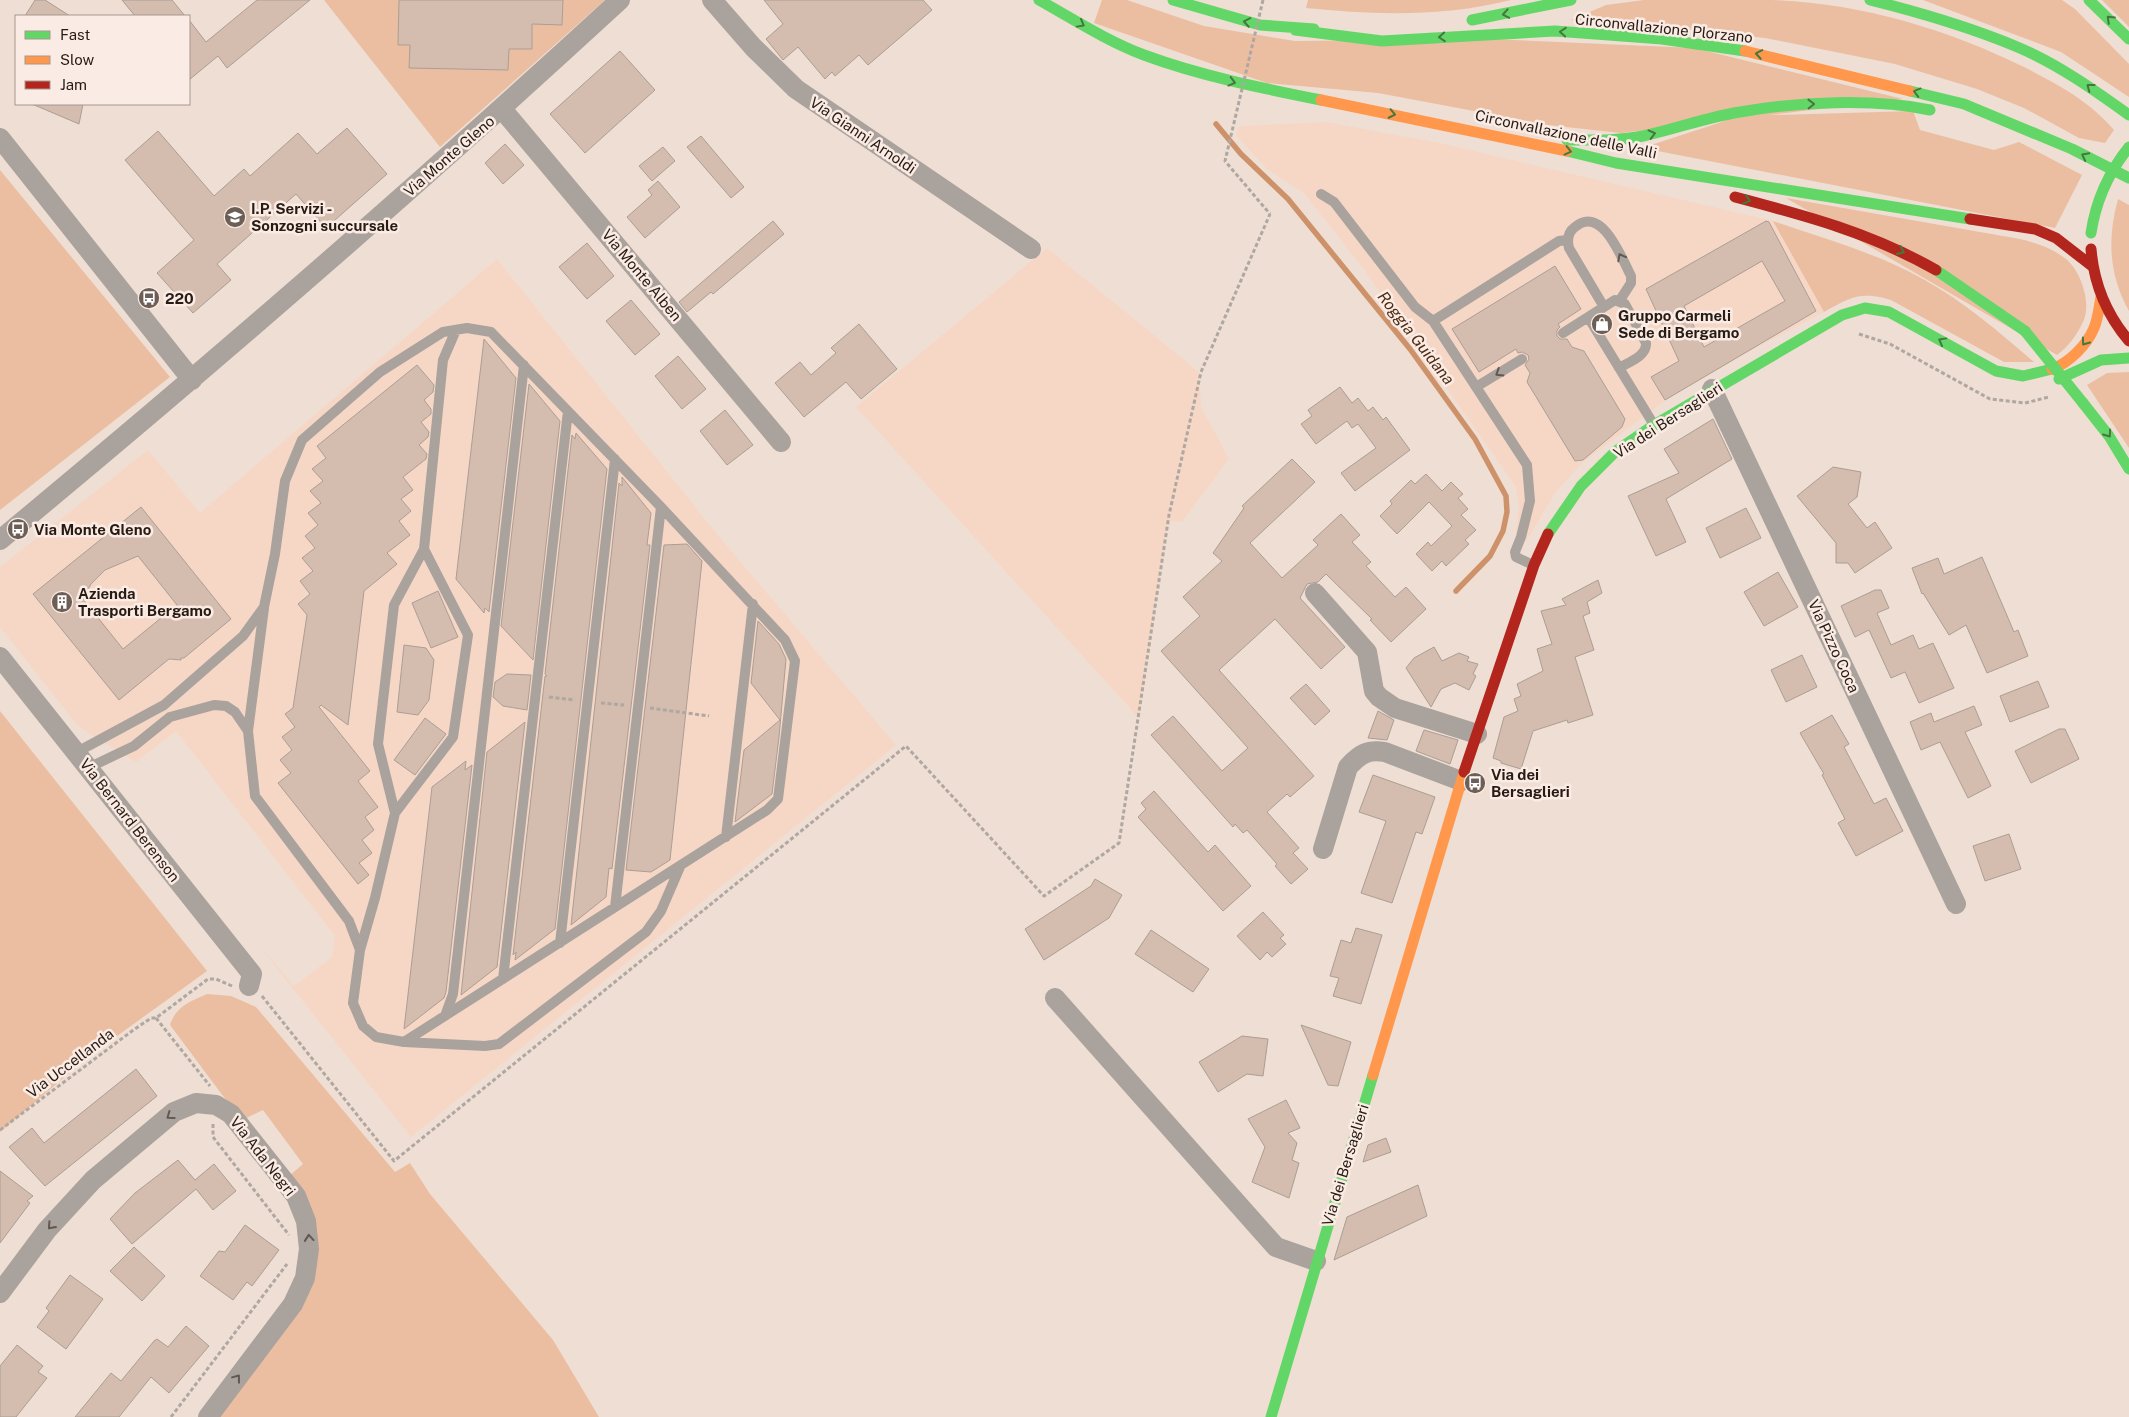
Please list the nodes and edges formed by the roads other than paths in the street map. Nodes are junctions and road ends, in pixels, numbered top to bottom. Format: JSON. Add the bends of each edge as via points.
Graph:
{"nodes":[{"id":1,"x":620,"y":0,"type":"edge"},
{"id":2,"x":712,"y":0,"type":"edge"},
{"id":3,"x":1039,"y":0,"type":"edge"},
{"id":4,"x":1173,"y":0,"type":"edge"},
{"id":5,"x":1571,"y":0,"type":"edge"},
{"id":6,"x":1870,"y":0,"type":"edge"},
{"id":7,"x":2089,"y":0,"type":"edge"},
{"id":8,"x":1459,"y":21,"type":"dead end"},
{"id":9,"x":1363,"y":26,"type":"dead end"},
{"id":10,"x":1295,"y":30,"type":"junction"},
{"id":11,"x":2129,"y":39,"type":"edge"},
{"id":12,"x":502,"y":109,"type":"junction"},
{"id":13,"x":1940,"y":112,"type":"dead end"},
{"id":14,"x":2129,"y":115,"type":"edge"},
{"id":15,"x":1986,"y":126,"type":"dead end"},
{"id":16,"x":0,"y":138,"type":"edge"},
{"id":17,"x":1516,"y":139,"type":"junction"},
{"id":18,"x":2129,"y":147,"type":"edge"},
{"id":19,"x":1616,"y":162,"type":"junction"},
{"id":20,"x":2129,"y":178,"type":"edge"},
{"id":21,"x":2129,"y":189,"type":"edge"},
{"id":22,"x":1321,"y":194,"type":"dead end"},
{"id":23,"x":1567,"y":240,"type":"junction"},
{"id":24,"x":1031,"y":249,"type":"dead end"},
{"id":25,"x":2092,"y":266,"type":"junction"},
{"id":26,"x":2101,"y":297,"type":"junction"},
{"id":27,"x":1620,"y":300,"type":"junction"},
{"id":28,"x":1604,"y":307,"type":"junction"},
{"id":29,"x":1588,"y":317,"type":"junction"},
{"id":30,"x":1433,"y":321,"type":"junction"},
{"id":31,"x":1864,"y":321,"type":"dead end"},
{"id":32,"x":456,"y":330,"type":"junction"},
{"id":33,"x":1813,"y":330,"type":"junction"},
{"id":34,"x":1563,"y":333,"type":"dead end"},
{"id":35,"x":2129,"y":341,"type":"edge"},
{"id":36,"x":2129,"y":358,"type":"edge"},
{"id":37,"x":1522,"y":359,"type":"dead end"},
{"id":38,"x":524,"y":365,"type":"junction"},
{"id":39,"x":1619,"y":368,"type":"junction"},
{"id":40,"x":192,"y":380,"type":"junction"},
{"id":41,"x":2045,"y":386,"type":"dead end"},
{"id":42,"x":1476,"y":387,"type":"junction"},
{"id":43,"x":1712,"y":389,"type":"junction"},
{"id":44,"x":568,"y":412,"type":"junction"},
{"id":45,"x":1654,"y":425,"type":"junction"},
{"id":46,"x":781,"y":442,"type":"dead end"},
{"id":47,"x":615,"y":459,"type":"junction"},
{"id":48,"x":2129,"y":468,"type":"edge"},
{"id":49,"x":661,"y":507,"type":"junction"},
{"id":50,"x":0,"y":540,"type":"edge"},
{"id":51,"x":424,"y":549,"type":"junction"},
{"id":52,"x":1534,"y":565,"type":"junction"},
{"id":53,"x":1315,"y":593,"type":"dead end"},
{"id":54,"x":753,"y":604,"type":"junction"},
{"id":55,"x":264,"y":607,"type":"junction"},
{"id":56,"x":0,"y":657,"type":"edge"},
{"id":57,"x":248,"y":731,"type":"junction"},
{"id":58,"x":1478,"y":734,"type":"junction"},
{"id":59,"x":77,"y":752,"type":"junction"},
{"id":60,"x":90,"y":768,"type":"junction"},
{"id":61,"x":1460,"y":781,"type":"junction"},
{"id":62,"x":395,"y":813,"type":"junction"},
{"id":63,"x":726,"y":837,"type":"junction"},
{"id":64,"x":1324,"y":849,"type":"dead end"},
{"id":65,"x":680,"y":866,"type":"junction"},
{"id":66,"x":1956,"y":904,"type":"dead end"},
{"id":67,"x":615,"y":907,"type":"junction"},
{"id":68,"x":560,"y":943,"type":"junction"},
{"id":69,"x":360,"y":950,"type":"junction"},
{"id":70,"x":503,"y":979,"type":"junction"},
{"id":71,"x":249,"y":986,"type":"road end"},
{"id":72,"x":1055,"y":998,"type":"dead end"},
{"id":73,"x":445,"y":1016,"type":"junction"},
{"id":74,"x":404,"y":1042,"type":"junction"},
{"id":75,"x":1316,"y":1261,"type":"junction"},
{"id":76,"x":0,"y":1293,"type":"edge"},
{"id":77,"x":208,"y":1417,"type":"edge"},
{"id":78,"x":1271,"y":1417,"type":"edge"}],
"edges":[{"from":1,"to":12,"type":"street","name":"Via Monte Gleno"},
{"from":2,"to":24,"type":"street","name":"Via Gianni Arnoldi","via":[[796,90]]},
{"from":3,"to":17,"type":"main road","name":"Circonvallazione delle Valli","one_way":true,"via":[[1109,39],[1185,69],[1243,84]]},
{"from":10,"to":4,"type":"main road","one_way":true,"via":[[1227,18]]},
{"from":5,"to":8,"type":"main road","one_way":true},
{"from":14,"to":6,"type":"main road","one_way":true,"via":[[2082,81],[2016,46]]},
{"from":11,"to":7,"type":"main road","one_way":true},
{"from":9,"to":10,"type":"main road"},
{"from":20,"to":10,"type":"main road","name":"Circonvallazione Plorzano","one_way":true,"via":[[2072,149],[1964,104],[1762,54],[1662,40],[1555,31],[1382,41]]},
{"from":12,"to":40,"type":"street","name":"Via Monte Gleno"},
{"from":12,"to":46,"type":"street","name":"Via Monte Alben"},
{"from":17,"to":13,"type":"main road","one_way":true,"via":[[1616,140],[1738,112],[1806,104],[1911,106]]},
{"from":15,"to":21,"type":"main road","via":[[2065,157]]},
{"from":16,"to":40,"type":"street"},
{"from":17,"to":19,"type":"main road","name":"Circonvallazione delle Valli","one_way":true},
{"from":18,"to":25,"type":"main road","bridge":true,"via":[[2112,170],[2095,211],[2091,233]]},
{"from":19,"to":25,"type":"main road","name":"Circonvallazione delle Valli","via":[[2035,229],[2056,238]]},
{"from":19,"to":48,"type":"main road","one_way":true,"bridge":true,"via":[[1847,229],[1879,240],[1949,276],[2025,331],[2110,436]]},
{"from":22,"to":30,"type":"lane","via":[[1334,202],[1415,307]]},
{"from":27,"to":23,"type":"lane","one_way":true,"via":[[1631,276],[1608,232],[1600,225],[1583,222],[1575,226]]},
{"from":23,"to":28,"type":"lane","via":[[1568,248]]},
{"from":23,"to":30,"type":"lane","via":[[1559,241]]},
{"from":25,"to":26,"type":"main road"},
{"from":26,"to":33,"type":"main road","name":"Via dei Bersaglieri","one_way":true,"via":[[2094,328],[2079,350],[2060,366],[2023,376],[1996,371],[1889,312],[1865,308],[1856,310]]},
{"from":26,"to":35,"type":"main road"},
{"from":27,"to":28,"type":"lane"},
{"from":27,"to":39,"type":"lane","via":[[1646,348],[1644,353]]},
{"from":28,"to":29,"type":"lane"},
{"from":29,"to":34,"type":"lane"},
{"from":29,"to":39,"type":"lane"},
{"from":30,"to":42,"type":"lane"},
{"from":31,"to":33,"type":"main road","name":"Via dei Bersaglieri"},
{"from":32,"to":38,"type":"lane","via":[[467,328],[491,332]]},
{"from":32,"to":51,"type":"lane","via":[[443,360]]},
{"from":32,"to":55,"type":"lane","via":[[443,332],[380,372],[302,440],[285,481]]},
{"from":33,"to":43,"type":"main road","name":"Via dei Bersaglieri"},
{"from":36,"to":41,"type":"main road","via":[[2101,360]]},
{"from":37,"to":42,"type":"lane","one_way":true},
{"from":38,"to":44,"type":"lane"},
{"from":38,"to":73,"type":"lane","via":[[453,994]]},
{"from":39,"to":45,"type":"lane"},
{"from":40,"to":50,"type":"street","name":"Via Monte Gleno"},
{"from":42,"to":52,"type":"lane","via":[[1527,465],[1530,501],[1515,552],[1516,557]]},
{"from":43,"to":45,"type":"main road","name":"Via dei Bersaglieri"},
{"from":43,"to":66,"type":"street","name":"Via Pizzo Coca"},
{"from":44,"to":47,"type":"lane"},
{"from":44,"to":70,"type":"lane"},
{"from":45,"to":52,"type":"main road","name":"Via dei Bersaglieri","via":[[1616,451],[1581,486],[1550,529]]},
{"from":47,"to":49,"type":"lane"},
{"from":47,"to":68,"type":"lane"},
{"from":49,"to":54,"type":"lane"},
{"from":49,"to":67,"type":"lane"},
{"from":51,"to":62,"type":"lane","via":[[394,605],[378,744]]},
{"from":51,"to":62,"type":"lane","via":[[468,635],[453,737]]},
{"from":52,"to":58,"type":"main road","name":"Via dei Bersaglieri"},
{"from":53,"to":58,"type":"street","via":[[1368,652],[1374,691],[1379,697],[1396,708]]},
{"from":54,"to":63,"type":"lane"},
{"from":54,"to":63,"type":"lane","via":[[785,640],[795,661],[778,799]]},
{"from":55,"to":57,"type":"lane"},
{"from":55,"to":59,"type":"lane","via":[[243,636],[164,705]]},
{"from":56,"to":59,"type":"street","name":"Via Bernard Berenson"},
{"from":57,"to":60,"type":"lane","via":[[235,712],[214,704],[170,718],[134,746]]},
{"from":57,"to":69,"type":"lane","via":[[255,796],[349,921]]},
{"from":58,"to":61,"type":"main road","name":"Via dei Bersaglieri"},
{"from":59,"to":60,"type":"street","name":"Via Bernard Berenson"},
{"from":60,"to":71,"type":"street","name":"Via Bernard Berenson","via":[[252,974]]},
{"from":61,"to":64,"type":"street","via":[[1386,752],[1366,752],[1348,767]]},
{"from":61,"to":75,"type":"main road","name":"Via dei Bersaglieri"},
{"from":62,"to":69,"type":"lane"},
{"from":63,"to":65,"type":"lane"},
{"from":65,"to":67,"type":"lane"},
{"from":65,"to":74,"type":"lane","via":[[661,911],[646,932],[499,1044]]},
{"from":67,"to":68,"type":"lane"},
{"from":68,"to":70,"type":"lane"},
{"from":69,"to":74,"type":"lane","via":[[353,1003],[362,1026],[376,1037]]},
{"from":70,"to":73,"type":"lane"},
{"from":72,"to":75,"type":"street","via":[[1276,1246]]},
{"from":73,"to":74,"type":"lane"},
{"from":75,"to":78,"type":"main road","name":"Via dei Bersaglieri"},
{"from":77,"to":76,"type":"street","name":"Via Ada Negri","one_way":true,"via":[[294,1304],[305,1278],[309,1249],[306,1221],[296,1196],[232,1114],[216,1105],[196,1103],[174,1112],[93,1180],[47,1230]]}]}
